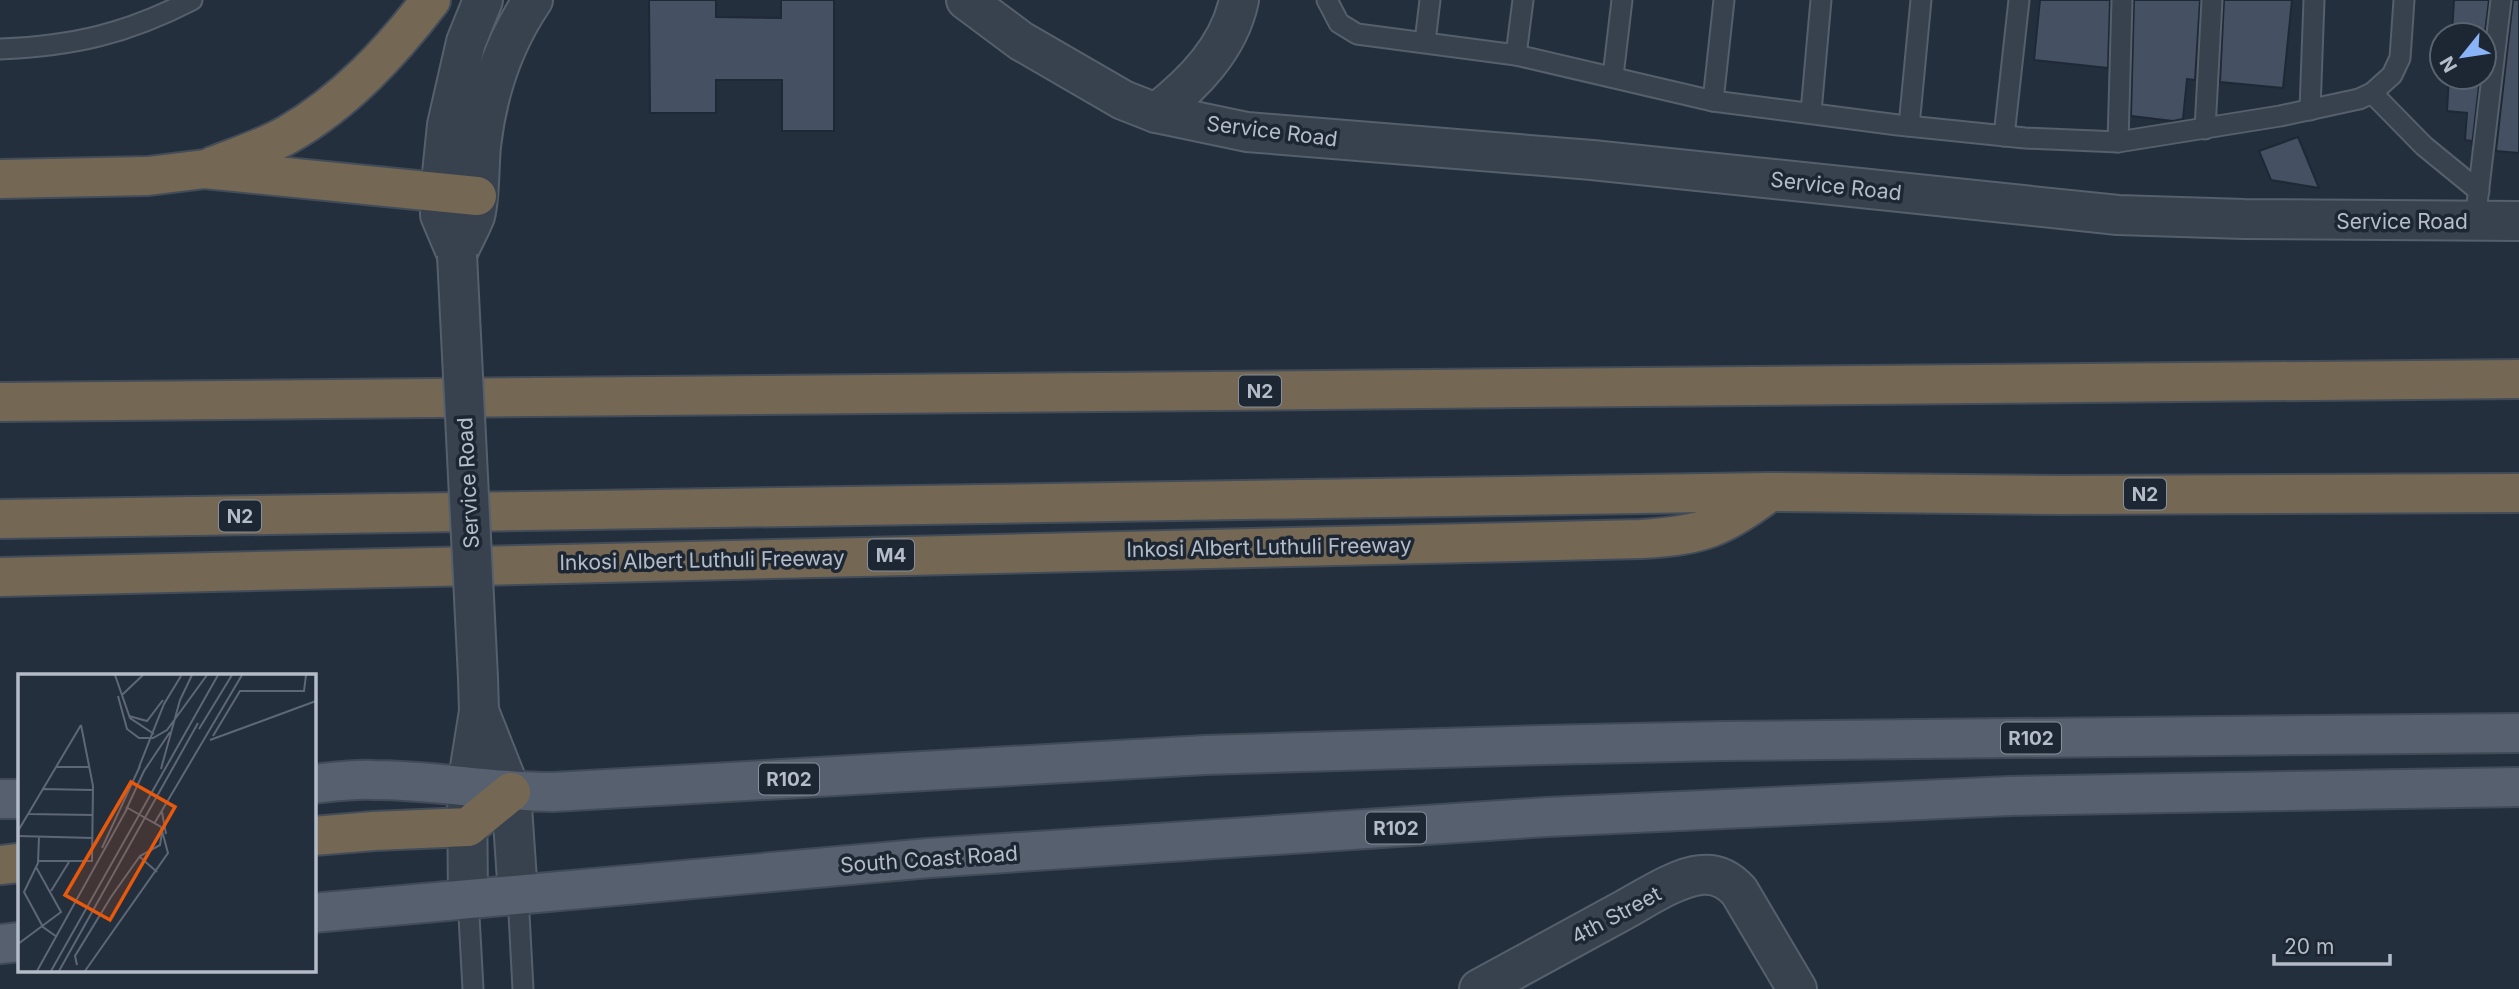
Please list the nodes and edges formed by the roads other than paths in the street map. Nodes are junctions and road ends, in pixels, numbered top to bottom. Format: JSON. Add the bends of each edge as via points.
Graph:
{"nodes":[{"id":1,"x":192,"y":0,"type":"edge"},
{"id":2,"x":431,"y":0,"type":"edge"},
{"id":3,"x":483,"y":0,"type":"edge"},
{"id":4,"x":533,"y":0,"type":"edge"},
{"id":5,"x":966,"y":0,"type":"edge"},
{"id":6,"x":1239,"y":0,"type":"edge"},
{"id":7,"x":1326,"y":0,"type":"edge"},
{"id":8,"x":1430,"y":0,"type":"edge"},
{"id":9,"x":1523,"y":0,"type":"edge"},
{"id":10,"x":1622,"y":0,"type":"edge"},
{"id":11,"x":1724,"y":0,"type":"edge"},
{"id":12,"x":1821,"y":0,"type":"edge"},
{"id":13,"x":1921,"y":0,"type":"edge"},
{"id":14,"x":2019,"y":0,"type":"edge"},
{"id":15,"x":2122,"y":0,"type":"edge"},
{"id":16,"x":2212,"y":0,"type":"edge"},
{"id":17,"x":2314,"y":0,"type":"edge"},
{"id":18,"x":2404,"y":0,"type":"edge"},
{"id":19,"x":2501,"y":0,"type":"edge"},
{"id":20,"x":1425,"y":42,"type":"junction"},
{"id":21,"x":0,"y":49,"type":"edge"},
{"id":22,"x":1516,"y":55,"type":"junction"},
{"id":23,"x":1613,"y":76,"type":"junction"},
{"id":24,"x":2372,"y":93,"type":"junction"},
{"id":25,"x":1713,"y":101,"type":"junction"},
{"id":26,"x":2310,"y":110,"type":"junction"},
{"id":27,"x":1811,"y":112,"type":"junction"},
{"id":28,"x":1156,"y":113,"type":"junction"},
{"id":29,"x":1909,"y":126,"type":"junction"},
{"id":30,"x":2205,"y":129,"type":"junction"},
{"id":31,"x":2004,"y":135,"type":"junction"},
{"id":32,"x":2118,"y":142,"type":"junction"},
{"id":33,"x":205,"y":169,"type":"junction"},
{"id":34,"x":0,"y":179,"type":"edge"},
{"id":35,"x":458,"y":195,"type":"junction"},
{"id":36,"x":2477,"y":206,"type":"junction"},
{"id":37,"x":2519,"y":221,"type":"edge"},
{"id":38,"x":2519,"y":379,"type":"edge"},
{"id":39,"x":0,"y":402,"type":"edge"},
{"id":40,"x":1770,"y":492,"type":"junction"},
{"id":41,"x":2519,"y":493,"type":"edge"},
{"id":42,"x":0,"y":519,"type":"edge"},
{"id":43,"x":0,"y":577,"type":"edge"},
{"id":44,"x":479,"y":695,"type":"junction"},
{"id":45,"x":2519,"y":733,"type":"edge"},
{"id":46,"x":315,"y":784,"type":"edge"},
{"id":47,"x":467,"y":786,"type":"junction"},
{"id":48,"x":2519,"y":787,"type":"edge"},
{"id":49,"x":511,"y":792,"type":"junction"},
{"id":50,"x":0,"y":799,"type":"edge"},
{"id":51,"x":18,"y":799,"type":"edge"},
{"id":52,"x":468,"y":827,"type":"junction"},
{"id":53,"x":315,"y":836,"type":"edge"},
{"id":54,"x":18,"y":863,"type":"edge"},
{"id":55,"x":0,"y":865,"type":"edge"},
{"id":56,"x":517,"y":895,"type":"junction"},
{"id":57,"x":468,"y":898,"type":"junction"},
{"id":58,"x":315,"y":913,"type":"edge"},
{"id":59,"x":18,"y":942,"type":"edge"},
{"id":60,"x":0,"y":944,"type":"edge"},
{"id":61,"x":472,"y":989,"type":"edge"},
{"id":62,"x":523,"y":989,"type":"edge"},
{"id":63,"x":1479,"y":989,"type":"edge"},
{"id":64,"x":1797,"y":989,"type":"edge"}],
"edges":[{"from":1,"to":21,"type":"lane","via":[[134,26],[85,41]]},
{"from":2,"to":33,"type":"highway","via":[[338,101],[286,136]]},
{"from":3,"to":35,"type":"street","name":"Service Road","via":[[466,42],[450,114]]},
{"from":4,"to":35,"type":"street","name":"Service Road","via":[[500,59],[482,142]]},
{"from":5,"to":28,"type":"street","name":"Service Road","via":[[1021,41],[1123,100]]},
{"from":6,"to":28,"type":"street","via":[[1222,45],[1198,76]]},
{"from":7,"to":20,"type":"lane","via":[[1339,23],[1357,34]]},
{"from":8,"to":20,"type":"lane"},
{"from":9,"to":22,"type":"lane"},
{"from":10,"to":23,"type":"lane"},
{"from":11,"to":25,"type":"lane"},
{"from":12,"to":27,"type":"lane"},
{"from":13,"to":29,"type":"lane"},
{"from":14,"to":31,"type":"lane"},
{"from":15,"to":32,"type":"lane"},
{"from":16,"to":30,"type":"lane"},
{"from":17,"to":26,"type":"lane"},
{"from":18,"to":24,"type":"lane","via":[[2400,58],[2392,75]]},
{"from":19,"to":36,"type":"lane"},
{"from":20,"to":22,"type":"lane"},
{"from":22,"to":23,"type":"lane"},
{"from":23,"to":25,"type":"lane"},
{"from":24,"to":26,"type":"lane"},
{"from":24,"to":36,"type":"lane"},
{"from":25,"to":27,"type":"lane"},
{"from":26,"to":30,"type":"lane"},
{"from":27,"to":29,"type":"lane"},
{"from":28,"to":36,"type":"street","name":"Service Road","via":[[1247,132],[1592,160],[2118,215],[2244,219]]},
{"from":29,"to":31,"type":"lane"},
{"from":30,"to":32,"type":"lane"},
{"from":31,"to":32,"type":"lane"},
{"from":33,"to":34,"type":"highway","via":[[148,176]]},
{"from":33,"to":35,"type":"highway"},
{"from":35,"to":44,"type":"street","name":"Service Road","bridge":true,"via":[[475,214],[457,255]]},
{"from":36,"to":37,"type":"street","name":"Service Road"},
{"from":38,"to":39,"type":"highway","number":"N2"},
{"from":40,"to":41,"type":"highway","number":"N2"},
{"from":40,"to":42,"type":"highway","number":"N2"},
{"from":40,"to":43,"type":"highway","name":"Inkosi Albert Luthuli Freeway","number":"M4","via":[[1738,516],[1684,537]]},
{"from":44,"to":47,"type":"street","name":"Service Road"},
{"from":44,"to":49,"type":"street","name":"Service Road"},
{"from":45,"to":49,"type":"main road","number":"R102","via":[[1544,745],[1205,755]]},
{"from":46,"to":47,"type":"main road","number":"R102","via":[[372,780]]},
{"from":47,"to":49,"type":"main road","number":"R102"},
{"from":47,"to":52,"type":"street","name":"Service Road"},
{"from":48,"to":56,"type":"main road","name":"South Coast Road","number":"R102","via":[[2010,796],[1547,817],[929,858]]},
{"from":49,"to":52,"type":"highway"},
{"from":49,"to":56,"type":"street","name":"Service Road"},
{"from":50,"to":51,"type":"main road"},
{"from":52,"to":53,"type":"highway"},
{"from":52,"to":57,"type":"street","name":"Service Road"},
{"from":54,"to":55,"type":"highway"},
{"from":56,"to":57,"type":"main road","name":"South Coast Road","number":"R102"},
{"from":56,"to":62,"type":"lane","name":"Service Road"},
{"from":57,"to":58,"type":"main road","name":"South Coast Road","number":"R102"},
{"from":57,"to":61,"type":"lane","name":"Service Road"},
{"from":59,"to":60,"type":"main road"},
{"from":63,"to":64,"type":"street","name":"4th Street","via":[[1642,900],[1701,874],[1729,881],[1749,906]]}]}
